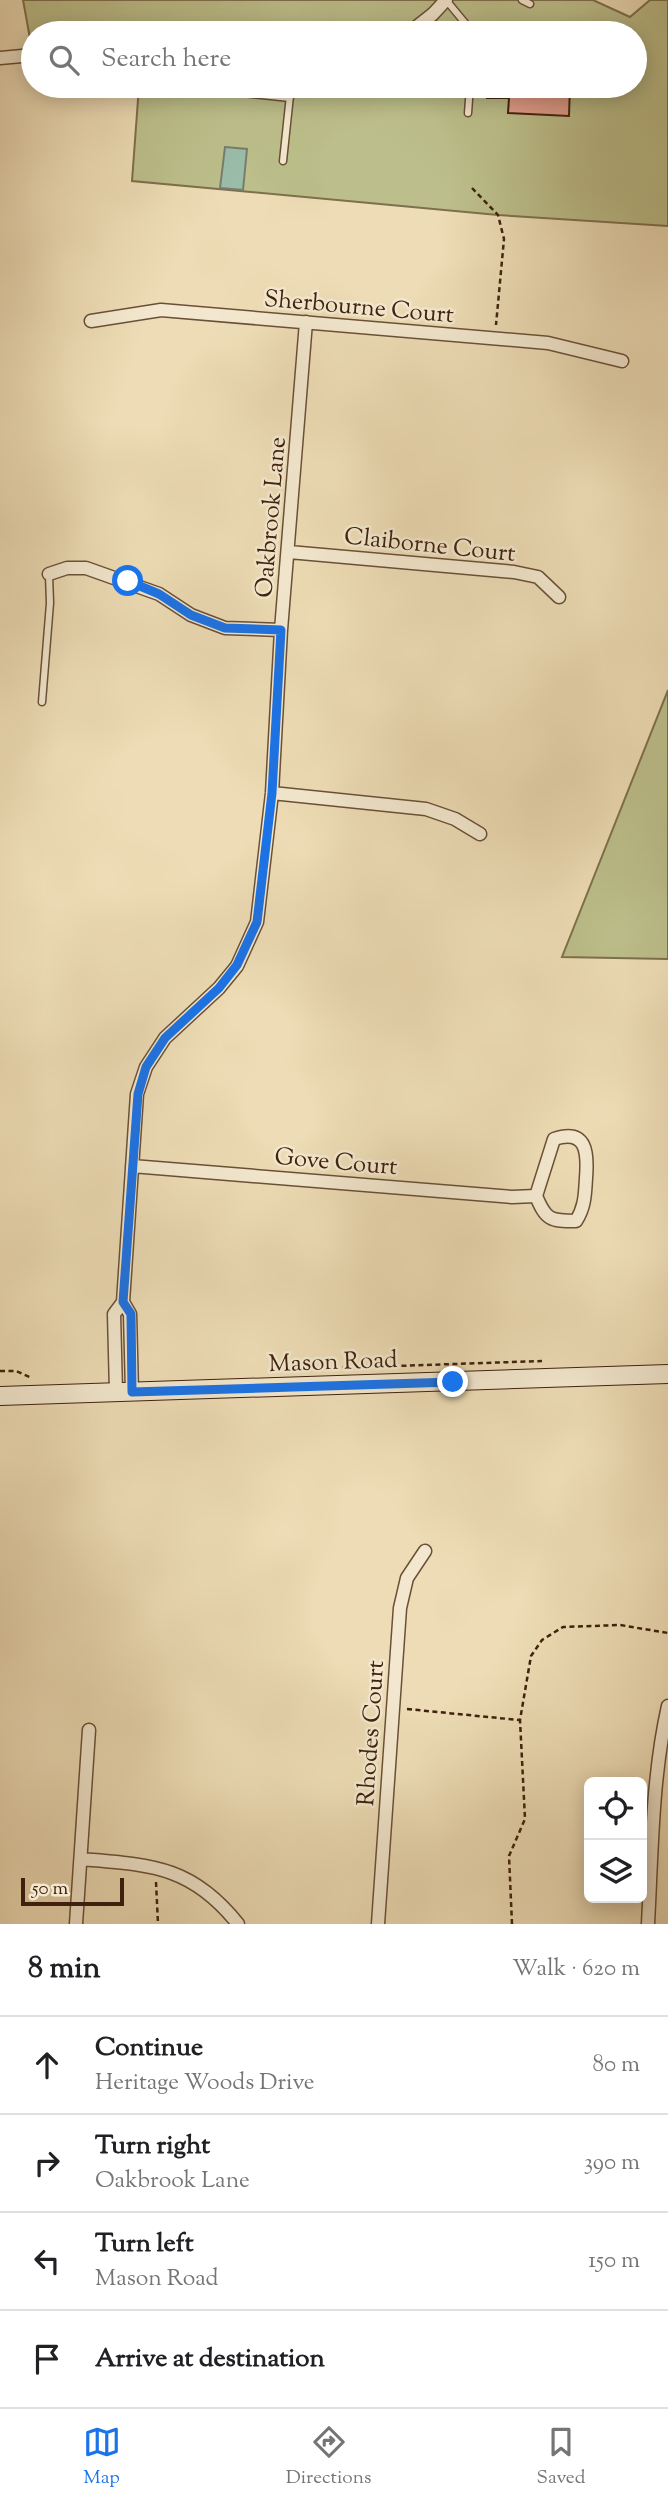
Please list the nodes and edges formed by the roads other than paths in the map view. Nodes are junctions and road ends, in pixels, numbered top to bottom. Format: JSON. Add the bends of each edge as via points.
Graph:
{"nodes":[{"id":1,"x":446,"y":0,"type":"edge"},
{"id":2,"x":522,"y":0,"type":"edge"},
{"id":3,"x":530,"y":4,"type":"dead end"},
{"id":4,"x":425,"y":21,"type":"edge"},
{"id":5,"x":463,"y":21,"type":"edge"},
{"id":6,"x":21,"y":56,"type":"edge"},
{"id":7,"x":0,"y":58,"type":"edge"},
{"id":8,"x":290,"y":98,"type":"edge"},
{"id":9,"x":469,"y":98,"type":"edge"},
{"id":10,"x":468,"y":113,"type":"dead end"},
{"id":11,"x":283,"y":161,"type":"dead end"},
{"id":12,"x":91,"y":321,"type":"dead end"},
{"id":13,"x":306,"y":322,"type":"junction"},
{"id":14,"x":622,"y":361,"type":"dead end"},
{"id":15,"x":289,"y":552,"type":"junction"},
{"id":16,"x":49,"y":574,"type":"joint"},
{"id":17,"x":559,"y":597,"type":"dead end"},
{"id":18,"x":281,"y":630,"type":"junction"},
{"id":19,"x":42,"y":702,"type":"dead end"},
{"id":20,"x":272,"y":793,"type":"junction"},
{"id":21,"x":480,"y":834,"type":"dead end"},
{"id":22,"x":132,"y":1166,"type":"junction"},
{"id":23,"x":536,"y":1196,"type":"junction"},
{"id":24,"x":668,"y":1374,"type":"edge"},
{"id":25,"x":124,"y":1392,"type":"junction"},
{"id":26,"x":0,"y":1396,"type":"edge"},
{"id":27,"x":425,"y":1551,"type":"dead end"},
{"id":28,"x":668,"y":1706,"type":"edge"},
{"id":29,"x":89,"y":1730,"type":"dead end"},
{"id":30,"x":80,"y":1859,"type":"junction"},
{"id":31,"x":76,"y":1924,"type":"edge"},
{"id":32,"x":238,"y":1924,"type":"edge"},
{"id":33,"x":378,"y":1924,"type":"edge"},
{"id":34,"x":648,"y":1924,"type":"edge"}],
"edges":[{"from":1,"to":4,"type":"street"},
{"from":1,"to":5,"type":"lane"},
{"from":2,"to":3,"type":"lane"},
{"from":6,"to":7,"type":"street"},
{"from":8,"to":11,"type":"lane"},
{"from":9,"to":10,"type":"lane"},
{"from":12,"to":13,"type":"street","name":"Sherbourne Court","via":[[161,310]]},
{"from":13,"to":14,"type":"street","name":"Sherbourne Court","via":[[548,343]]},
{"from":13,"to":15,"type":"street","name":"Oakbrook Lane"},
{"from":15,"to":17,"type":"street","name":"Claiborne Court","via":[[514,572],[538,578]]},
{"from":15,"to":18,"type":"street","name":"Oakbrook Lane"},
{"from":16,"to":18,"type":"street","via":[[86,568],[159,594],[191,615],[225,628]]},
{"from":16,"to":19,"type":"lane"},
{"from":18,"to":20,"type":"street","name":"Oakbrook Lane"},
{"from":20,"to":21,"type":"street","via":[[426,809]]},
{"from":20,"to":22,"type":"street","name":"Oakbrook Lane","via":[[257,922],[231,973],[165,1038],[146,1067],[138,1094]]},
{"from":22,"to":23,"type":"street","name":"Gove Court"},
{"from":22,"to":25,"type":"street","name":"Oakbrook Lane","via":[[123,1302],[131,1314]]},
{"from":23,"to":23,"type":"street","via":[[554,1139],[577,1138],[588,1153],[583,1210],[576,1221],[554,1221],[543,1213]]},
{"from":24,"to":25,"type":"main road","name":"Mason Road"},
{"from":25,"to":26,"type":"main road","name":"Mason Road"},
{"from":27,"to":33,"type":"street","name":"Rhodes Court","via":[[404,1588]]},
{"from":28,"to":34,"type":"street","via":[[656,1785]]},
{"from":29,"to":30,"type":"street"},
{"from":30,"to":31,"type":"street"},
{"from":30,"to":32,"type":"street","via":[[157,1867],[195,1883]]}]}
